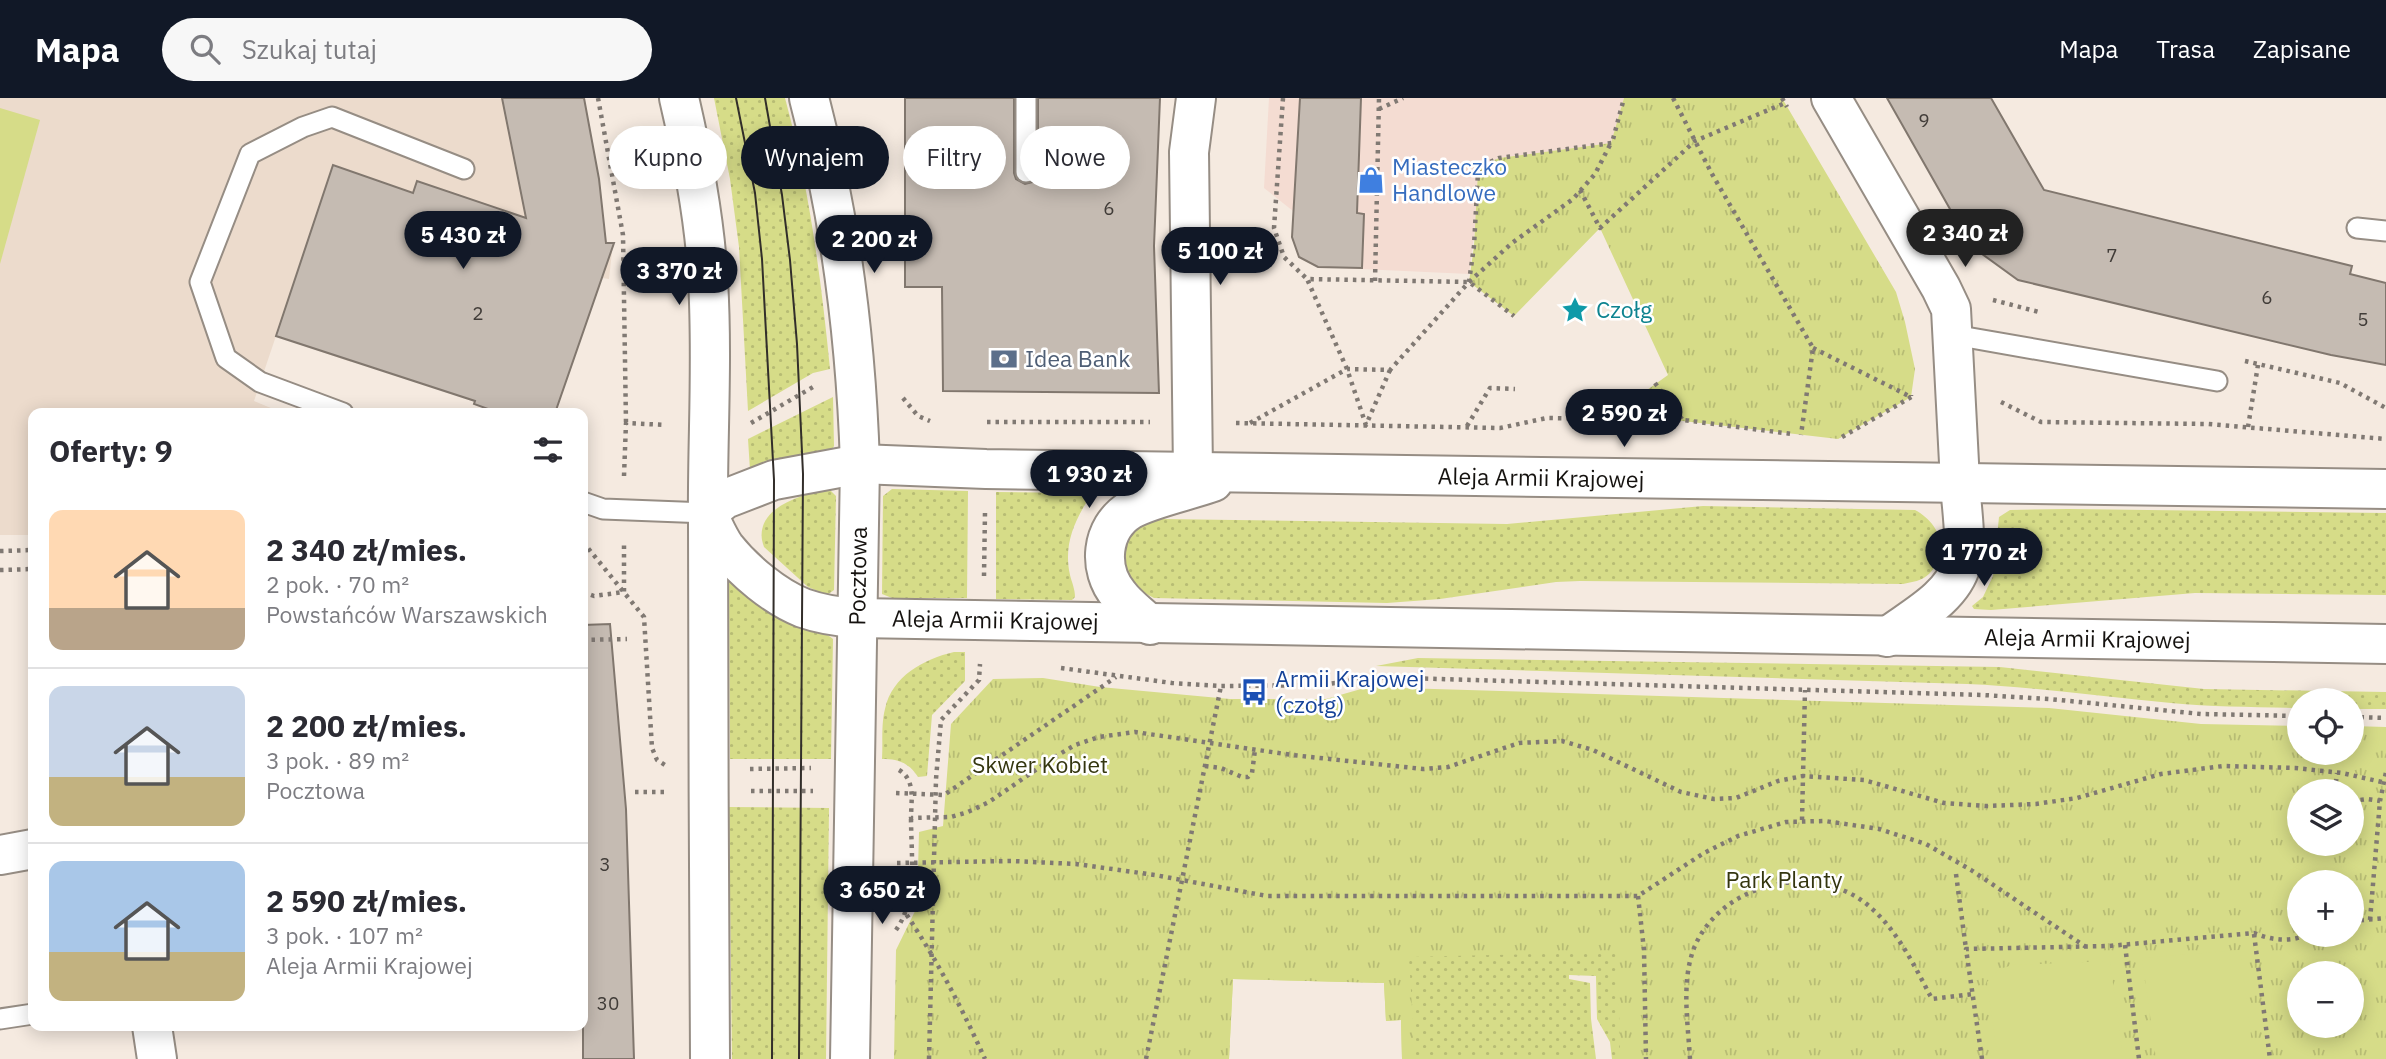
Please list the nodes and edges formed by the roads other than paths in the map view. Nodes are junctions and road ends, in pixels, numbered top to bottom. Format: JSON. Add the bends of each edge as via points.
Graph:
{"nodes":[{"id":1,"x":337,"y":98,"type":"edge"},
{"id":2,"x":679,"y":98,"type":"edge"},
{"id":3,"x":809,"y":98,"type":"edge"},
{"id":4,"x":1026,"y":98,"type":"edge"},
{"id":5,"x":1196,"y":98,"type":"edge"},
{"id":6,"x":1831,"y":98,"type":"edge"},
{"id":7,"x":332,"y":117,"type":"junction"},
{"id":8,"x":1026,"y":126,"type":"edge"},
{"id":9,"x":464,"y":169,"type":"dead end"},
{"id":10,"x":2357,"y":228,"type":"dead end"},
{"id":11,"x":2386,"y":231,"type":"edge"},
{"id":12,"x":1954,"y":335,"type":"junction"},
{"id":13,"x":2217,"y":381,"type":"dead end"},
{"id":14,"x":329,"y":408,"type":"edge"},
{"id":15,"x":860,"y":464,"type":"junction"},
{"id":16,"x":1193,"y":472,"type":"junction"},
{"id":17,"x":1241,"y":473,"type":"junction"},
{"id":18,"x":1960,"y":482,"type":"junction"},
{"id":19,"x":2386,"y":489,"type":"edge"},
{"id":20,"x":588,"y":504,"type":"edge"},
{"id":21,"x":708,"y":513,"type":"junction"},
{"id":22,"x":857,"y":618,"type":"junction"},
{"id":23,"x":1150,"y":625,"type":"junction"},
{"id":24,"x":1886,"y":637,"type":"junction"},
{"id":25,"x":2386,"y":644,"type":"edge"},
{"id":26,"x":28,"y":850,"type":"edge"},
{"id":27,"x":0,"y":855,"type":"edge"},
{"id":28,"x":28,"y":1015,"type":"edge"},
{"id":29,"x":0,"y":1019,"type":"edge"},
{"id":30,"x":153,"y":1031,"type":"edge"},
{"id":31,"x":157,"y":1059,"type":"edge"},
{"id":32,"x":710,"y":1059,"type":"edge"},
{"id":33,"x":850,"y":1059,"type":"edge"}],
"edges":[{"from":1,"to":7,"type":"lane"},
{"from":2,"to":21,"type":"street","via":[[702,215],[708,281]]},
{"from":3,"to":15,"type":"street","name":"Pocztowa","via":[[838,232],[857,390]]},
{"from":4,"to":8,"type":"lane"},
{"from":5,"to":16,"type":"street","via":[[1189,152]]},
{"from":6,"to":12,"type":"street","via":[[1941,288],[1951,309]]},
{"from":7,"to":9,"type":"lane"},
{"from":7,"to":14,"type":"lane","via":[[250,154],[200,282],[226,358],[260,382]]},
{"from":10,"to":11,"type":"lane"},
{"from":12,"to":13,"type":"lane"},
{"from":12,"to":18,"type":"street"},
{"from":15,"to":16,"type":"street","name":"Aleja Armii Krajowej"},
{"from":15,"to":21,"type":"street","name":"Aleja Armii Krajowej","via":[[774,480],[725,499]]},
{"from":15,"to":22,"type":"street","name":"Pocztowa"},
{"from":16,"to":17,"type":"street","name":"Aleja Armii Krajowej"},
{"from":17,"to":18,"type":"street","name":"Aleja Armii Krajowej"},
{"from":17,"to":23,"type":"street","via":[[1131,510],[1109,533],[1104,552],[1110,580]]},
{"from":18,"to":19,"type":"street","name":"Aleja Armii Krajowej"},
{"from":18,"to":24,"type":"street","via":[[1963,549],[1956,577],[1935,601]]},
{"from":20,"to":21,"type":"lane","via":[[603,509]]},
{"from":21,"to":22,"type":"street","name":"Aleja Armii Krajowej","via":[[723,545],[774,591],[802,608]]},
{"from":21,"to":32,"type":"street"},
{"from":22,"to":23,"type":"street","name":"Aleja Armii Krajowej"},
{"from":22,"to":33,"type":"street","name":"Pocztowa"},
{"from":23,"to":24,"type":"street","name":"Aleja Armii Krajowej"},
{"from":24,"to":25,"type":"street","name":"Aleja Armii Krajowej"},
{"from":26,"to":27,"type":"street"},
{"from":28,"to":29,"type":"lane"},
{"from":30,"to":31,"type":"street"}]}
